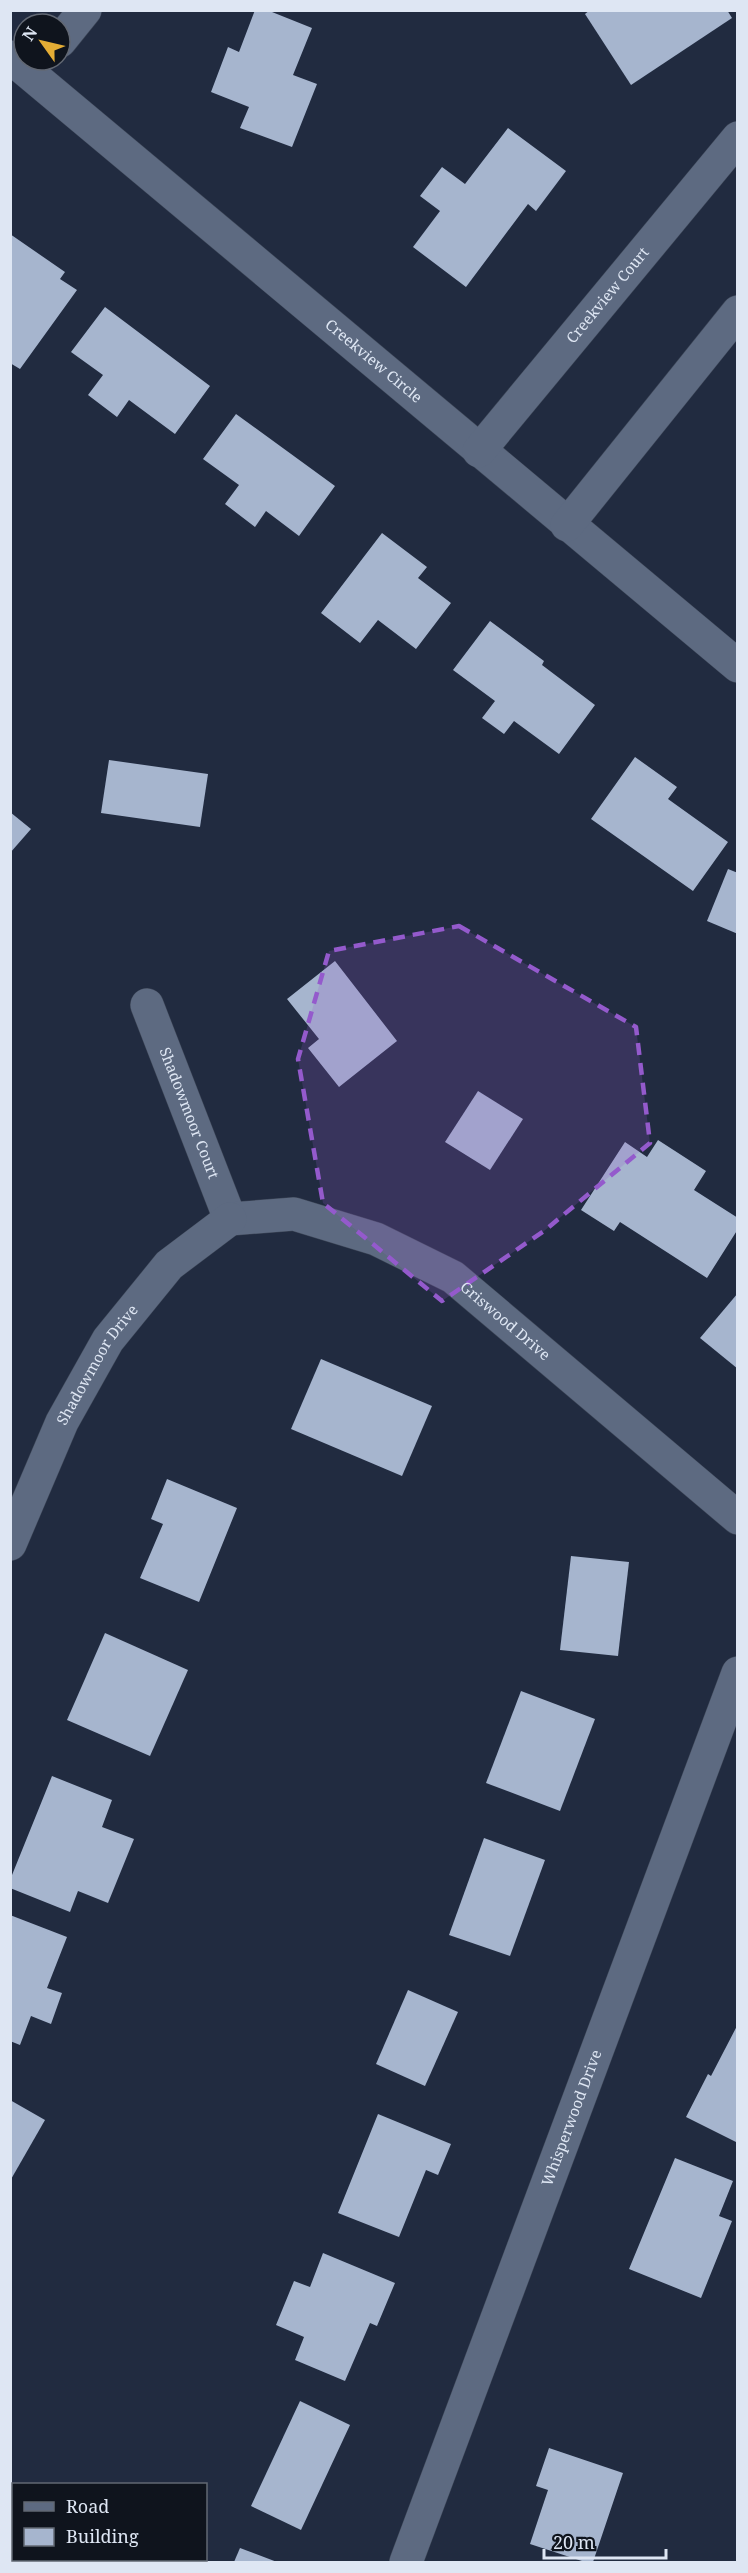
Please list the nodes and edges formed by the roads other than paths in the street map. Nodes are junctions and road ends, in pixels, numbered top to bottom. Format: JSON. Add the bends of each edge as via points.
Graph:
{"nodes":[{"id":1,"x":85,"y":10,"type":"edge"},
{"id":2,"x":72,"y":26,"type":"edge"},
{"id":3,"x":39,"y":72,"type":"edge"},
{"id":4,"x":738,"y":138,"type":"edge"},
{"id":5,"x":738,"y":312,"type":"edge"},
{"id":6,"x":479,"y":451,"type":"junction"},
{"id":7,"x":567,"y":525,"type":"junction"},
{"id":8,"x":738,"y":666,"type":"edge"},
{"id":9,"x":147,"y":1005,"type":"dead end"},
{"id":10,"x":230,"y":1219,"type":"junction"},
{"id":11,"x":738,"y":1518,"type":"edge"},
{"id":12,"x":10,"y":1544,"type":"edge"},
{"id":13,"x":738,"y":1673,"type":"edge"},
{"id":14,"x":406,"y":2562,"type":"edge"}],
"edges":[{"from":1,"to":2,"type":"street"},
{"from":3,"to":6,"type":"street","name":"Creekview Circle"},
{"from":4,"to":6,"type":"street","name":"Creekview Court"},
{"from":5,"to":7,"type":"street"},
{"from":6,"to":7,"type":"street","name":"Creekview Circle"},
{"from":7,"to":8,"type":"street","name":"Creekview Circle"},
{"from":9,"to":10,"type":"street","name":"Shadowmoor Court"},
{"from":10,"to":11,"type":"street","name":"Griswood Drive","via":[[294,1214],[376,1239],[453,1278]]},
{"from":10,"to":12,"type":"street","name":"Shadowmoor Drive","via":[[169,1265],[108,1340],[62,1422]]},
{"from":13,"to":14,"type":"street","name":"Whisperwood Drive"}]}
